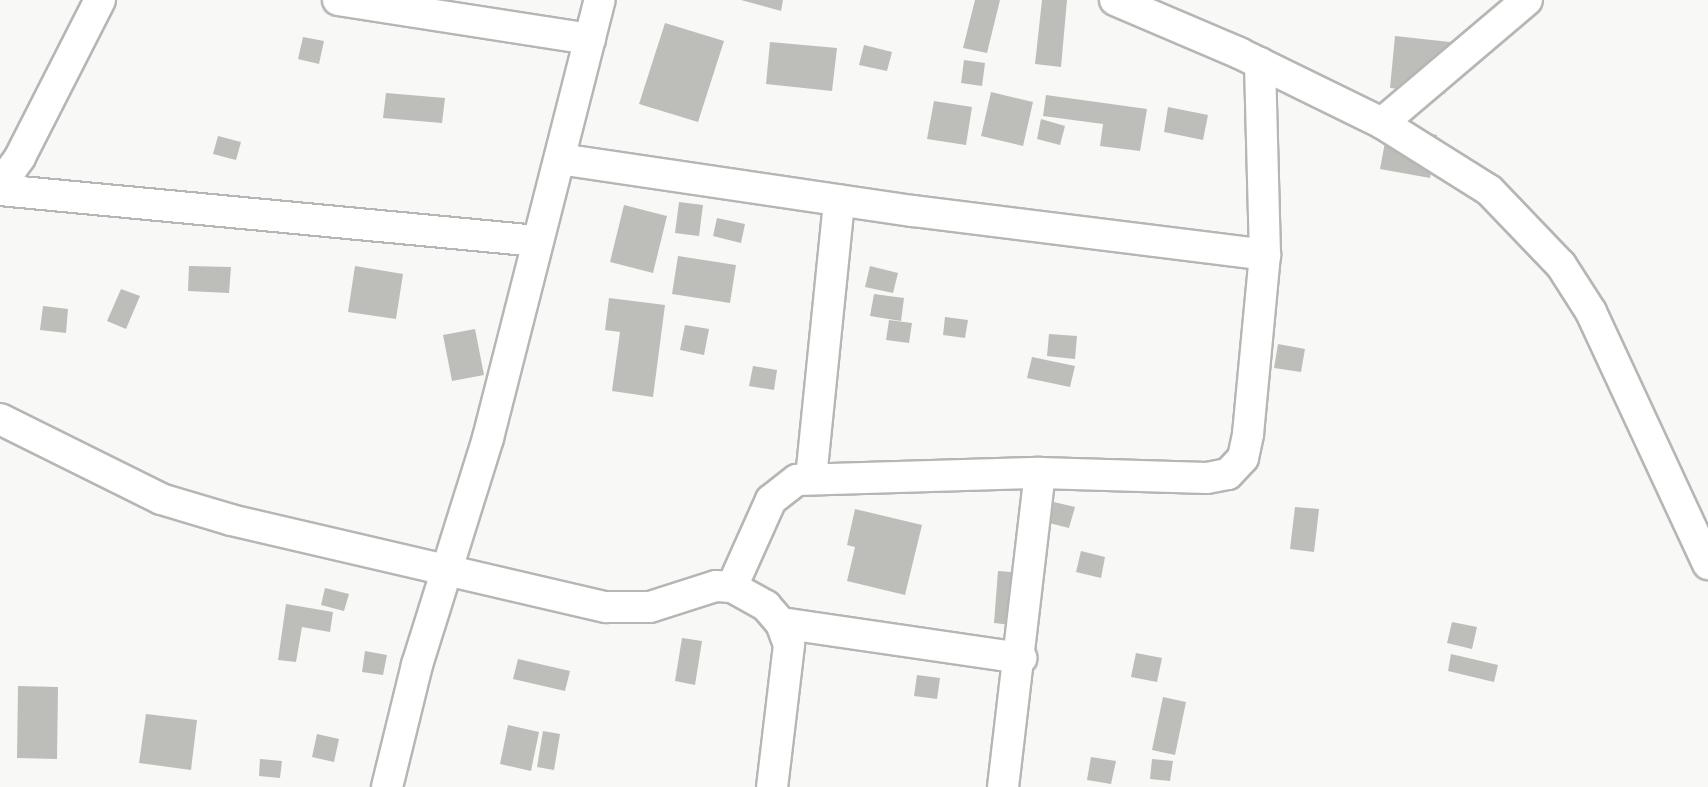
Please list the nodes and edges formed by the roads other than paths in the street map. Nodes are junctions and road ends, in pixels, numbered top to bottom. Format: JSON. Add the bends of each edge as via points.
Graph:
{"nodes":[{"id":1,"x":338,"y":0,"type":"edge"},
{"id":2,"x":600,"y":0,"type":"edge"},
{"id":3,"x":1115,"y":0,"type":"edge"},
{"id":4,"x":1527,"y":0,"type":"edge"},
{"id":5,"x":90,"y":2,"type":"edge"},
{"id":6,"x":590,"y":39,"type":"junction"},
{"id":7,"x":1260,"y":63,"type":"junction"},
{"id":8,"x":1382,"y":123,"type":"junction"},
{"id":9,"x":560,"y":159,"type":"junction"},
{"id":10,"x":0,"y":188,"type":"edge"},
{"id":11,"x":839,"y":200,"type":"junction"},
{"id":12,"x":538,"y":241,"type":"junction"},
{"id":13,"x":1265,"y":256,"type":"junction"},
{"id":14,"x":0,"y":419,"type":"edge"},
{"id":15,"x":1040,"y":473,"type":"junction"},
{"id":16,"x":811,"y":478,"type":"junction"},
{"id":17,"x":1708,"y":564,"type":"edge"},
{"id":18,"x":445,"y":570,"type":"junction"},
{"id":19,"x":732,"y":587,"type":"junction"},
{"id":20,"x":781,"y":623,"type":"junction"},
{"id":21,"x":1021,"y":658,"type":"junction"},
{"id":22,"x":387,"y":787,"type":"edge"},
{"id":23,"x":772,"y":787,"type":"edge"},
{"id":24,"x":1003,"y":787,"type":"edge"}],
"edges":[{"from":1,"to":6,"type":"street"},
{"from":2,"to":6,"type":"street"},
{"from":3,"to":7,"type":"street"},
{"from":4,"to":8,"type":"street"},
{"from":5,"to":10,"type":"street","via":[[20,157]]},
{"from":6,"to":9,"type":"street"},
{"from":7,"to":8,"type":"street"},
{"from":7,"to":13,"type":"street"},
{"from":8,"to":17,"type":"street","via":[[1489,190],[1561,265],[1591,313]]},
{"from":9,"to":11,"type":"street"},
{"from":9,"to":12,"type":"street"},
{"from":10,"to":12,"type":"street"},
{"from":11,"to":13,"type":"street"},
{"from":11,"to":16,"type":"street"},
{"from":12,"to":18,"type":"street","via":[[488,438]]},
{"from":13,"to":15,"type":"street","via":[[1248,434],[1243,458],[1228,474],[1208,478]]},
{"from":14,"to":18,"type":"street","via":[[162,499],[231,520]]},
{"from":15,"to":16,"type":"street"},
{"from":15,"to":21,"type":"street"},
{"from":16,"to":19,"type":"street","via":[[782,487],[771,500]]},
{"from":18,"to":19,"type":"street","via":[[627,609],[650,607],[716,586]]},
{"from":18,"to":22,"type":"street"},
{"from":19,"to":20,"type":"street","via":[[766,606]]},
{"from":20,"to":21,"type":"street"},
{"from":20,"to":23,"type":"street","via":[[789,664]]},
{"from":21,"to":24,"type":"street"}]}
